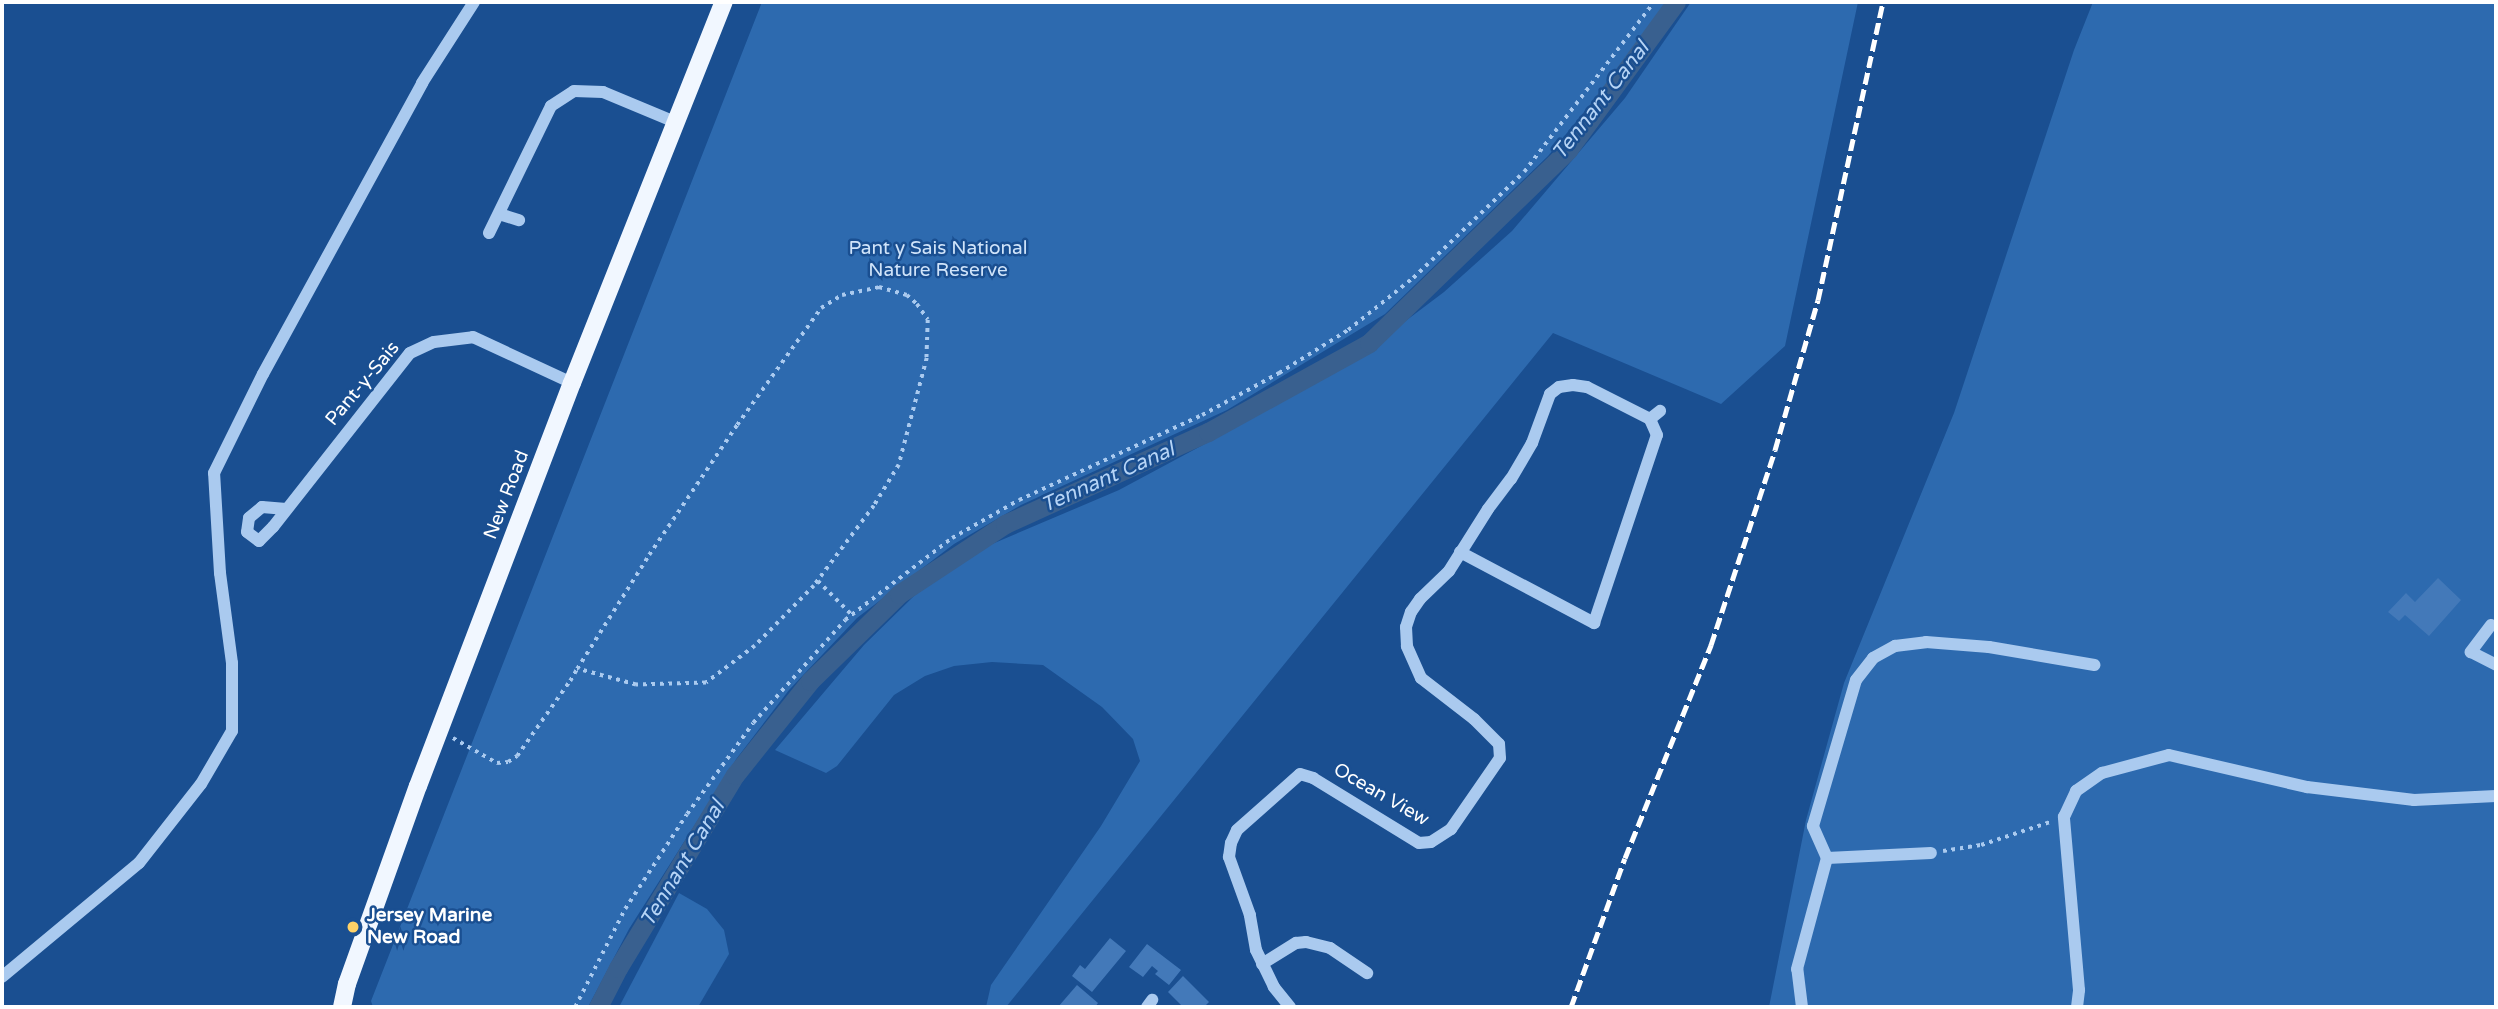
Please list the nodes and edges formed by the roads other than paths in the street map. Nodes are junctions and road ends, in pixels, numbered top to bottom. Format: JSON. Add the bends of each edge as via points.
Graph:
{"nodes":[{"id":1,"x":474,"y":2,"type":"edge"},
{"id":2,"x":724,"y":2,"type":"edge"},
{"id":3,"x":675,"y":122,"type":"junction"},
{"id":4,"x":499,"y":214,"type":"junction"},
{"id":5,"x":519,"y":220,"type":"dead end"},
{"id":6,"x":489,"y":233,"type":"dead end"},
{"id":7,"x":572,"y":383,"type":"junction"},
{"id":8,"x":286,"y":509,"type":"dead end"},
{"id":9,"x":1460,"y":552,"type":"junction"},
{"id":10,"x":2491,"y":625,"type":"dead end"},
{"id":11,"x":2094,"y":665,"type":"dead end"},
{"id":12,"x":2496,"y":665,"type":"edge"},
{"id":13,"x":2496,"y":796,"type":"edge"},
{"id":14,"x":1931,"y":852,"type":"road end"},
{"id":15,"x":1827,"y":858,"type":"junction"},
{"id":16,"x":1262,"y":964,"type":"junction"},
{"id":17,"x":1367,"y":973,"type":"dead end"},
{"id":18,"x":2,"y":977,"type":"edge"},
{"id":19,"x":342,"y":1007,"type":"edge"},
{"id":20,"x":1290,"y":1007,"type":"edge"},
{"id":21,"x":1802,"y":1007,"type":"edge"},
{"id":22,"x":2077,"y":1007,"type":"edge"}],
"edges":[{"from":1,"to":18,"type":"street","via":[[422,83],[263,374],[214,474],[232,663],[232,731],[201,784],[139,863]]},
{"from":2,"to":3,"type":"main road","name":"New Road"},
{"from":3,"to":4,"type":"street","via":[[603,92],[574,91],[551,106]]},
{"from":3,"to":7,"type":"main road","name":"New Road"},
{"from":4,"to":5,"type":"street"},
{"from":4,"to":6,"type":"street"},
{"from":7,"to":8,"type":"street","name":"Pant-y-Sais","via":[[474,337],[435,342],[410,353]]},
{"from":7,"to":19,"type":"main road","name":"New Road","via":[[439,729]]},
{"from":9,"to":9,"type":"street","name":"Ocean View","via":[[1511,479],[1532,443],[1550,394],[1559,387],[1587,387],[1655,415],[1657,435],[1594,623]]},
{"from":9,"to":16,"type":"street","name":"Ocean View","via":[[1411,612],[1407,646],[1421,678],[1490,733],[1499,744],[1500,758],[1451,829],[1431,842],[1419,843],[1313,778],[1300,774],[1280,789],[1237,830],[1229,857]]},
{"from":10,"to":12,"type":"street","via":[[2471,652]]},
{"from":11,"to":15,"type":"street","via":[[1989,647],[1926,642],[1895,646],[1873,658],[1856,680],[1813,826]]},
{"from":13,"to":22,"type":"street","via":[[2414,800],[2307,787],[2169,755],[2102,773],[2076,791],[2064,817]]},
{"from":14,"to":15,"type":"street"},
{"from":15,"to":21,"type":"street","via":[[1797,969]]},
{"from":16,"to":17,"type":"street","via":[[1296,943],[1306,942],[1330,948]]},
{"from":16,"to":20,"type":"street","name":"Ocean View"}]}
